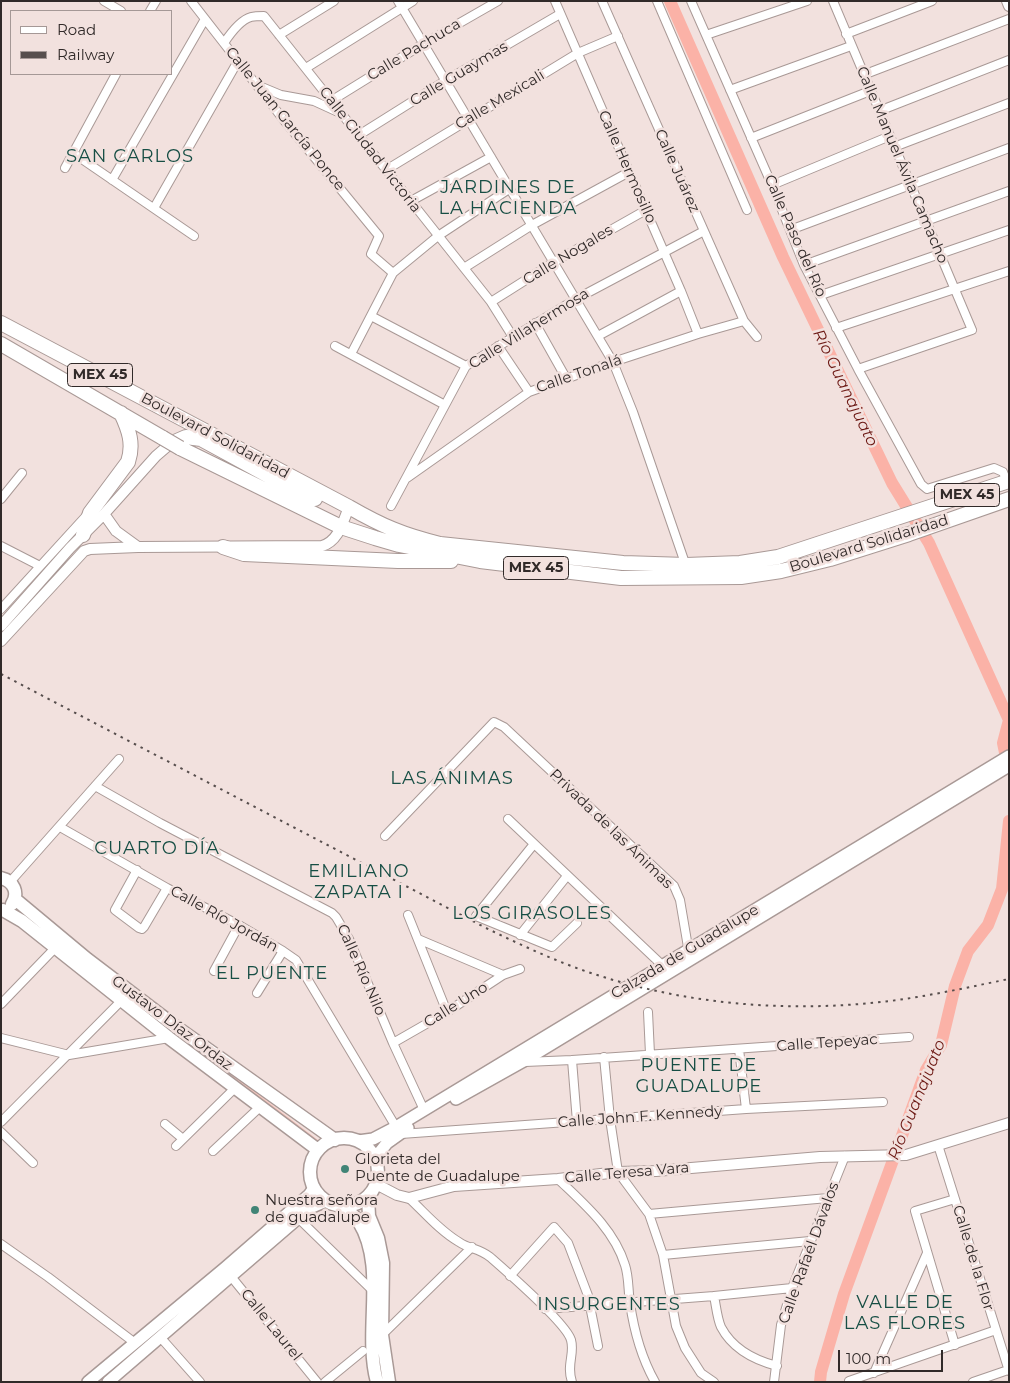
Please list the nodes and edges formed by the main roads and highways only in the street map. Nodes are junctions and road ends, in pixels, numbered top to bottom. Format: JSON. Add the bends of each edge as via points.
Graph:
{"nodes":[{"id":1,"x":1,"y":323,"type":"edge"},
{"id":2,"x":1,"y":344,"type":"edge"},
{"id":3,"x":121,"y":413,"type":"junction"},
{"id":4,"x":171,"y":443,"type":"junction"},
{"id":5,"x":1008,"y":481,"type":"edge"},
{"id":6,"x":1009,"y":499,"type":"edge"},
{"id":7,"x":349,"y":507,"type":"junction"},
{"id":8,"x":83,"y":535,"type":"road end"},
{"id":9,"x":223,"y":547,"type":"road end"},
{"id":10,"x":480,"y":561,"type":"junction"},
{"id":11,"x":687,"y":572,"type":"junction"},
{"id":12,"x":1009,"y":756,"type":"edge"},
{"id":13,"x":1009,"y":766,"type":"edge"},
{"id":14,"x":995,"y":769,"type":"junction"},
{"id":15,"x":6,"y":880,"type":"edge"},
{"id":16,"x":15,"y":899,"type":"junction"},
{"id":17,"x":2,"y":910,"type":"edge"},
{"id":18,"x":689,"y":954,"type":"junction"},
{"id":19,"x":397,"y":1131,"type":"junction"},
{"id":20,"x":335,"y":1140,"type":"junction"},
{"id":21,"x":358,"y":1141,"type":"junction"},
{"id":22,"x":318,"y":1150,"type":"junction"},
{"id":23,"x":375,"y":1158,"type":"junction"},
{"id":24,"x":314,"y":1188,"type":"junction"},
{"id":25,"x":368,"y":1196,"type":"junction"},
{"id":26,"x":326,"y":1201,"type":"junction"},
{"id":27,"x":343,"y":1206,"type":"junction"},
{"id":28,"x":228,"y":1273,"type":"junction"},
{"id":29,"x":88,"y":1382,"type":"edge"},
{"id":30,"x":108,"y":1382,"type":"edge"},
{"id":31,"x":377,"y":1382,"type":"edge"},
{"id":32,"x":389,"y":1382,"type":"edge"}],
"edges":[{"from":1,"to":7,"type":"highway","name":"Boulevard Solidaridad","number":"MEX 45"},
{"from":2,"to":3,"type":"highway","name":"Boulevard Solidaridad","number":"MEX 45"},
{"from":3,"to":4,"type":"highway","name":"Boulevard Solidaridad","number":"MEX 45"},
{"from":3,"to":8,"type":"highway","via":[[130,436],[131,453],[128,462],[90,513]]},
{"from":4,"to":7,"type":"highway","via":[[186,437],[201,439],[325,504]]},
{"from":4,"to":10,"type":"highway","name":"Boulevard Solidaridad","number":"MEX 45","via":[[341,527],[399,545]]},
{"from":5,"to":11,"type":"highway","name":"Boulevard Solidaridad","number":"MEX 45","via":[[778,557]]},
{"from":6,"to":11,"type":"highway","name":"Boulevard Solidaridad","number":"MEX 45","via":[[830,559],[781,571],[741,577]]},
{"from":7,"to":11,"type":"highway","name":"Boulevard Solidaridad","number":"MEX 45","via":[[386,528],[440,544]]},
{"from":9,"to":10,"type":"highway","via":[[244,554]]},
{"from":10,"to":11,"type":"highway","name":"Boulevard Solidaridad","number":"MEX 45","via":[[621,578]]},
{"from":12,"to":14,"type":"main road","name":"Calzada de Guadalupe"},
{"from":13,"to":14,"type":"main road","name":"Calzada de Guadalupe"},
{"from":14,"to":18,"type":"main road","name":"Calzada de Guadalupe"},
{"from":15,"to":16,"type":"main road","via":[[15,890]]},
{"from":16,"to":17,"type":"main road","via":[[11,906]]},
{"from":16,"to":20,"type":"main road","name":"Gustavo Díaz Ordaz","via":[[86,959]]},
{"from":17,"to":22,"type":"main road","name":"Gustavo Díaz Ordaz","via":[[56,947],[169,1038]]},
{"from":18,"to":19,"type":"main road","name":"Calzada de Guadalupe","via":[[522,1062]]},
{"from":18,"to":19,"type":"main road","name":"Calzada de Guadalupe","via":[[662,965],[424,1110]]},
{"from":19,"to":21,"type":"main road","name":"Calzada de Guadalupe"},
{"from":19,"to":23,"type":"main road","name":"Calzada de Guadalupe"},
{"from":20,"to":21,"type":"main road","via":[[347,1138]]},
{"from":20,"to":22,"type":"main road"},
{"from":21,"to":23,"type":"main road"},
{"from":22,"to":24,"type":"main road","via":[[310,1169]]},
{"from":23,"to":25,"type":"main road","via":[[378,1167],[376,1184]]},
{"from":24,"to":26,"type":"main road"},
{"from":24,"to":28,"type":"main road"},
{"from":25,"to":27,"type":"main road"},
{"from":25,"to":32,"type":"main road","via":[[369,1216],[383,1263],[382,1335]]},
{"from":26,"to":27,"type":"main road"},
{"from":26,"to":28,"type":"main road","via":[[316,1204]]},
{"from":27,"to":31,"type":"main road","via":[[359,1222],[372,1264],[371,1344]]},
{"from":28,"to":29,"type":"main road"},
{"from":28,"to":30,"type":"main road","via":[[161,1338]]}]}
